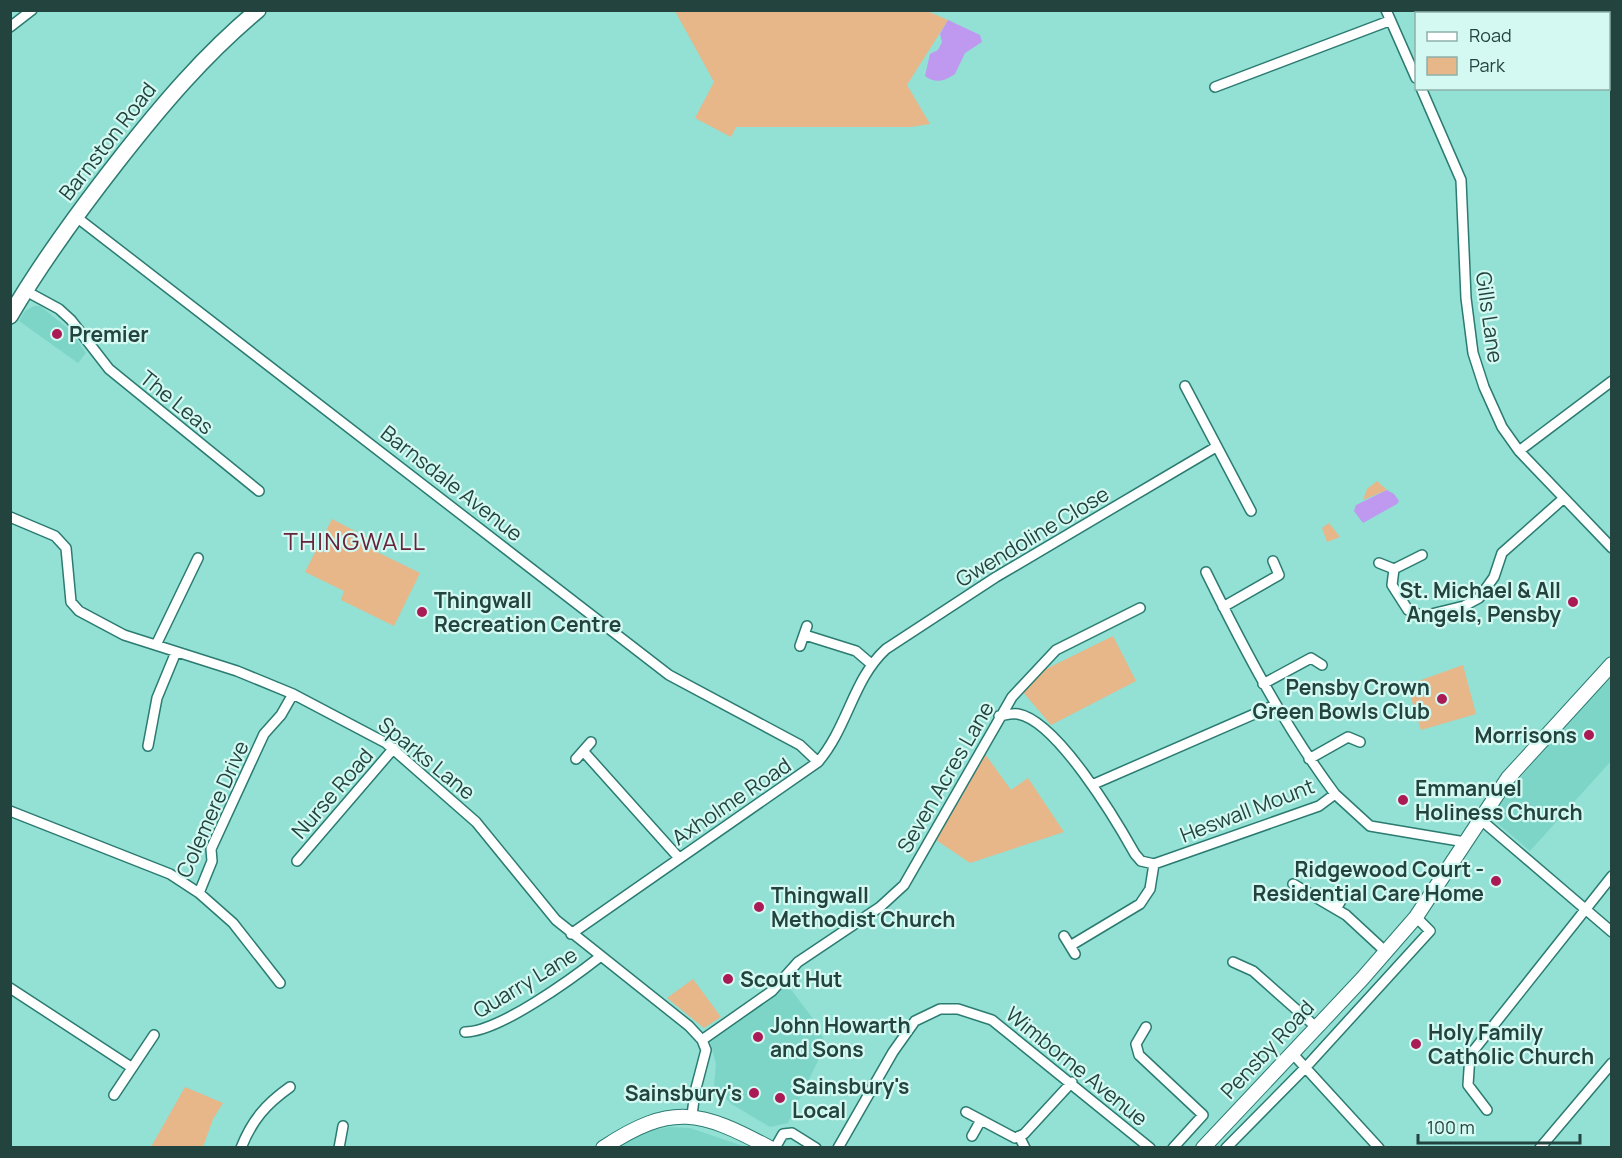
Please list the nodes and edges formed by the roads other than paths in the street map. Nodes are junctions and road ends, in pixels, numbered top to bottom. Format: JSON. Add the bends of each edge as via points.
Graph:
{"nodes":[{"id":1,"x":32,"y":10,"type":"edge"},
{"id":2,"x":258,"y":10,"type":"edge"},
{"id":3,"x":1386,"y":10,"type":"edge"},
{"id":4,"x":1389,"y":21,"type":"junction"},
{"id":5,"x":10,"y":27,"type":"edge"},
{"id":6,"x":1415,"y":76,"type":"edge"},
{"id":7,"x":1215,"y":87,"type":"dead end"},
{"id":8,"x":1422,"y":90,"type":"edge"},
{"id":9,"x":75,"y":216,"type":"junction"},
{"id":10,"x":24,"y":290,"type":"junction"},
{"id":11,"x":10,"y":315,"type":"edge"},
{"id":12,"x":1611,"y":381,"type":"edge"},
{"id":13,"x":1185,"y":386,"type":"dead end"},
{"id":14,"x":1216,"y":447,"type":"junction"},
{"id":15,"x":1519,"y":451,"type":"junction"},
{"id":16,"x":260,"y":491,"type":"dead end"},
{"id":17,"x":1564,"y":498,"type":"junction"},
{"id":18,"x":1251,"y":511,"type":"dead end"},
{"id":19,"x":10,"y":517,"type":"edge"},
{"id":20,"x":1611,"y":548,"type":"edge"},
{"id":21,"x":1422,"y":555,"type":"dead end"},
{"id":22,"x":198,"y":558,"type":"dead end"},
{"id":23,"x":1273,"y":561,"type":"dead end"},
{"id":24,"x":1379,"y":562,"type":"dead end"},
{"id":25,"x":1394,"y":569,"type":"junction"},
{"id":26,"x":1206,"y":572,"type":"dead end"},
{"id":27,"x":1223,"y":607,"type":"junction"},
{"id":28,"x":1140,"y":608,"type":"dead end"},
{"id":29,"x":156,"y":645,"type":"junction"},
{"id":30,"x":800,"y":646,"type":"dead end"},
{"id":31,"x":1311,"y":648,"type":"dead end"},
{"id":32,"x":176,"y":652,"type":"junction"},
{"id":33,"x":1311,"y":658,"type":"junction"},
{"id":34,"x":870,"y":663,"type":"junction"},
{"id":35,"x":1611,"y":664,"type":"edge"},
{"id":36,"x":1322,"y":665,"type":"dead end"},
{"id":37,"x":1263,"y":684,"type":"junction"},
{"id":38,"x":293,"y":694,"type":"junction"},
{"id":39,"x":1275,"y":705,"type":"junction"},
{"id":40,"x":999,"y":716,"type":"junction"},
{"id":41,"x":1350,"y":727,"type":"dead end"},
{"id":42,"x":1348,"y":737,"type":"junction"},
{"id":43,"x":591,"y":742,"type":"dead end"},
{"id":44,"x":1360,"y":742,"type":"dead end"},
{"id":45,"x":148,"y":746,"type":"dead end"},
{"id":46,"x":394,"y":748,"type":"junction"},
{"id":47,"x":585,"y":752,"type":"junction"},
{"id":48,"x":576,"y":759,"type":"dead end"},
{"id":49,"x":1309,"y":759,"type":"junction"},
{"id":50,"x":818,"y":762,"type":"junction"},
{"id":51,"x":1094,"y":784,"type":"junction"},
{"id":52,"x":1335,"y":794,"type":"junction"},
{"id":53,"x":10,"y":811,"type":"edge"},
{"id":54,"x":1480,"y":819,"type":"junction"},
{"id":55,"x":1465,"y":842,"type":"junction"},
{"id":56,"x":679,"y":858,"type":"junction"},
{"id":57,"x":297,"y":861,"type":"dead end"},
{"id":58,"x":1154,"y":864,"type":"junction"},
{"id":59,"x":1611,"y":876,"type":"edge"},
{"id":60,"x":1293,"y":884,"type":"dead end"},
{"id":61,"x":199,"y":892,"type":"junction"},
{"id":62,"x":1345,"y":894,"type":"dead end"},
{"id":63,"x":1336,"y":909,"type":"junction"},
{"id":64,"x":1584,"y":909,"type":"junction"},
{"id":65,"x":1416,"y":917,"type":"junction"},
{"id":66,"x":1611,"y":932,"type":"edge"},
{"id":67,"x":571,"y":934,"type":"junction"},
{"id":68,"x":1064,"y":936,"type":"dead end"},
{"id":69,"x":1386,"y":952,"type":"junction"},
{"id":70,"x":601,"y":956,"type":"junction"},
{"id":71,"x":1233,"y":962,"type":"dead end"},
{"id":72,"x":1362,"y":979,"type":"junction"},
{"id":73,"x":280,"y":983,"type":"dead end"},
{"id":74,"x":10,"y":988,"type":"edge"},
{"id":75,"x":1375,"y":992,"type":"junction"},
{"id":76,"x":1146,"y":1027,"type":"dead end"},
{"id":77,"x":1316,"y":1027,"type":"junction"},
{"id":78,"x":465,"y":1032,"type":"dead end"},
{"id":79,"x":154,"y":1035,"type":"dead end"},
{"id":80,"x":702,"y":1040,"type":"junction"},
{"id":81,"x":1292,"y":1053,"type":"junction"},
{"id":82,"x":1611,"y":1063,"type":"edge"},
{"id":83,"x":131,"y":1067,"type":"junction"},
{"id":84,"x":1306,"y":1067,"type":"junction"},
{"id":85,"x":1072,"y":1082,"type":"junction"},
{"id":86,"x":290,"y":1088,"type":"dead end"},
{"id":87,"x":114,"y":1095,"type":"dead end"},
{"id":88,"x":1486,"y":1110,"type":"dead end"},
{"id":89,"x":966,"y":1112,"type":"dead end"},
{"id":90,"x":692,"y":1115,"type":"junction"},
{"id":91,"x":981,"y":1120,"type":"junction"},
{"id":92,"x":343,"y":1126,"type":"dead end"},
{"id":93,"x":972,"y":1136,"type":"dead end"},
{"id":94,"x":1019,"y":1136,"type":"junction"},
{"id":95,"x":241,"y":1148,"type":"edge"},
{"id":96,"x":339,"y":1148,"type":"edge"},
{"id":97,"x":603,"y":1148,"type":"edge"},
{"id":98,"x":773,"y":1148,"type":"edge"},
{"id":99,"x":816,"y":1148,"type":"edge"},
{"id":100,"x":838,"y":1148,"type":"edge"},
{"id":101,"x":1025,"y":1148,"type":"edge"},
{"id":102,"x":1150,"y":1148,"type":"edge"},
{"id":103,"x":1173,"y":1148,"type":"edge"},
{"id":104,"x":1203,"y":1148,"type":"edge"},
{"id":105,"x":1226,"y":1148,"type":"edge"},
{"id":106,"x":1379,"y":1148,"type":"edge"},
{"id":107,"x":1540,"y":1148,"type":"edge"}],
"edges":[{"from":1,"to":5,"type":"street"},
{"from":2,"to":9,"type":"main road","name":"Barnston Road","via":[[178,85]]},
{"from":3,"to":4,"type":"street"},
{"from":4,"to":6,"type":"street"},
{"from":4,"to":7,"type":"street"},
{"from":8,"to":15,"type":"street","name":"Gills Lane","via":[[1461,180],[1466,298],[1473,352],[1502,427]]},
{"from":9,"to":10,"type":"main road","name":"Barnston Road"},
{"from":9,"to":50,"type":"street","name":"Barnsdale Avenue","via":[[669,675],[800,745]]},
{"from":10,"to":11,"type":"main road","name":"Barnston Road"},
{"from":10,"to":16,"type":"street","name":"The Leas","via":[[59,309],[109,369]]},
{"from":12,"to":15,"type":"street"},
{"from":13,"to":14,"type":"street"},
{"from":14,"to":18,"type":"street"},
{"from":14,"to":34,"type":"street","name":"Gwendoline Close","via":[[996,578]]},
{"from":15,"to":17,"type":"street","name":"Gills Lane"},
{"from":17,"to":20,"type":"street","name":"Gills Lane"},
{"from":17,"to":25,"type":"street","via":[[1502,554],[1494,577],[1479,598],[1464,606],[1423,616],[1408,610],[1392,585]]},
{"from":19,"to":29,"type":"street","name":"Sparks Lane","via":[[55,536],[66,548],[71,602],[79,611],[124,635]]},
{"from":21,"to":25,"type":"street"},
{"from":22,"to":29,"type":"street"},
{"from":23,"to":27,"type":"street","via":[[1279,575]]},
{"from":24,"to":25,"type":"street"},
{"from":26,"to":27,"type":"street"},
{"from":27,"to":37,"type":"street"},
{"from":28,"to":40,"type":"street","name":"Seven Acres Lane","via":[[1056,650]]},
{"from":29,"to":32,"type":"street","name":"Sparks Lane"},
{"from":30,"to":34,"type":"street","via":[[806,630],[856,651]]},
{"from":31,"to":33,"type":"street"},
{"from":32,"to":38,"type":"street","name":"Sparks Lane"},
{"from":32,"to":45,"type":"street","via":[[157,698]]},
{"from":33,"to":36,"type":"street"},
{"from":33,"to":37,"type":"street"},
{"from":34,"to":50,"type":"street","name":"Axholme Road","via":[[837,737]]},
{"from":35,"to":54,"type":"main road","name":"Pensby Road","via":[[1508,778]]},
{"from":37,"to":39,"type":"street"},
{"from":38,"to":46,"type":"street","name":"Sparks Lane"},
{"from":38,"to":61,"type":"street","name":"Colemere Drive","via":[[264,734],[211,849],[212,861]]},
{"from":39,"to":49,"type":"street"},
{"from":39,"to":51,"type":"street"},
{"from":40,"to":51,"type":"street","via":[[1018,714],[1041,724]]},
{"from":40,"to":80,"type":"street","name":"Seven Acres Lane","via":[[904,885],[880,907],[798,962],[772,991]]},
{"from":41,"to":42,"type":"street"},
{"from":42,"to":44,"type":"street"},
{"from":42,"to":49,"type":"street"},
{"from":43,"to":47,"type":"street"},
{"from":46,"to":57,"type":"street","name":"Nurse Road"},
{"from":46,"to":67,"type":"street","name":"Sparks Lane","via":[[476,822]]},
{"from":47,"to":48,"type":"street"},
{"from":47,"to":56,"type":"street"},
{"from":49,"to":52,"type":"street"},
{"from":50,"to":56,"type":"street","name":"Axholme Road"},
{"from":51,"to":58,"type":"street","via":[[1135,854],[1141,861]]},
{"from":52,"to":55,"type":"street","name":"Heswall Mount","via":[[1371,826]]},
{"from":52,"to":58,"type":"street","name":"Heswall Mount","via":[[1319,806]]},
{"from":53,"to":61,"type":"street","name":"Colemere Drive","via":[[170,874]]},
{"from":54,"to":55,"type":"main road","name":"Pensby Road"},
{"from":54,"to":64,"type":"street"},
{"from":55,"to":65,"type":"main road","name":"Pensby Road"},
{"from":56,"to":67,"type":"street","name":"Axholme Road"},
{"from":58,"to":68,"type":"street","via":[[1150,889],[1140,904],[1073,950]]},
{"from":59,"to":64,"type":"street"},
{"from":60,"to":63,"type":"street"},
{"from":61,"to":73,"type":"street","via":[[233,923]]},
{"from":62,"to":63,"type":"street"},
{"from":63,"to":69,"type":"street"},
{"from":64,"to":66,"type":"street"},
{"from":64,"to":88,"type":"street","via":[[1470,1055],[1468,1085]]},
{"from":65,"to":69,"type":"main road","name":"Pensby Road"},
{"from":65,"to":75,"type":"street","name":"Pensby Road","via":[[1430,931]]},
{"from":67,"to":70,"type":"street","name":"Sparks Lane"},
{"from":69,"to":72,"type":"main road","name":"Pensby Road"},
{"from":70,"to":78,"type":"street","name":"Quarry Lane","via":[[570,981],[478,1032]]},
{"from":70,"to":80,"type":"street","name":"Sparks Lane"},
{"from":71,"to":77,"type":"street","via":[[1253,971]]},
{"from":72,"to":75,"type":"street"},
{"from":72,"to":77,"type":"main road","name":"Pensby Road"},
{"from":74,"to":83,"type":"street"},
{"from":75,"to":84,"type":"street","name":"Pensby Road"},
{"from":76,"to":103,"type":"street","via":[[1136,1044],[1139,1055],[1203,1115]]},
{"from":77,"to":81,"type":"main road","name":"Pensby Road"},
{"from":79,"to":83,"type":"street"},
{"from":80,"to":90,"type":"street","via":[[706,1050]]},
{"from":81,"to":84,"type":"street"},
{"from":81,"to":104,"type":"main road","name":"Pensby Road"},
{"from":82,"to":107,"type":"street"},
{"from":83,"to":87,"type":"street"},
{"from":84,"to":105,"type":"street","name":"Pensby Road"},
{"from":84,"to":106,"type":"street"},
{"from":85,"to":94,"type":"street"},
{"from":85,"to":100,"type":"street","name":"Wimborne Avenue","via":[[992,1020],[958,1009],[940,1009],[915,1021]]},
{"from":85,"to":102,"type":"street","name":"Wimborne Avenue"},
{"from":86,"to":95,"type":"street","via":[[256,1116]]},
{"from":89,"to":91,"type":"street"},
{"from":90,"to":97,"type":"main road","via":[[642,1126]]},
{"from":90,"to":98,"type":"main road","via":[[717,1121]]},
{"from":91,"to":93,"type":"street"},
{"from":91,"to":94,"type":"street","via":[[1015,1138]]},
{"from":92,"to":96,"type":"street"},
{"from":94,"to":101,"type":"street"},
{"from":98,"to":99,"type":"street","via":[[783,1134],[792,1133]]}]}
